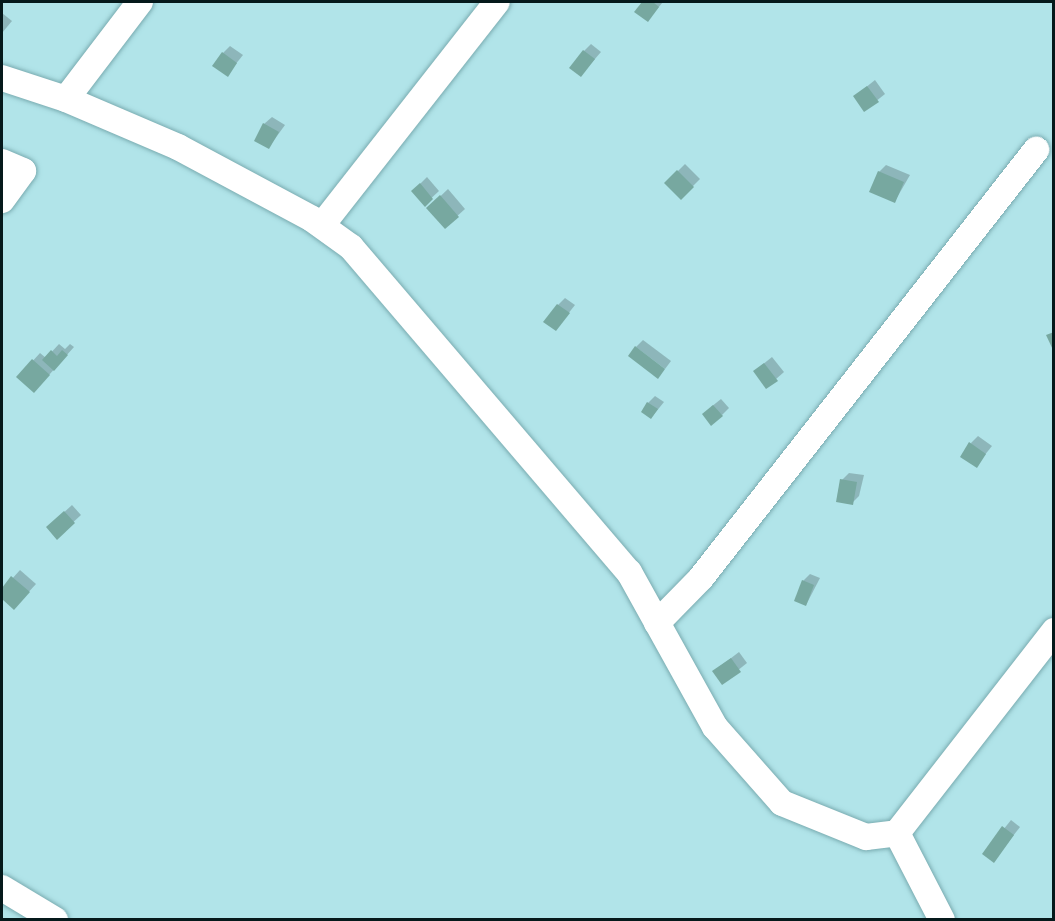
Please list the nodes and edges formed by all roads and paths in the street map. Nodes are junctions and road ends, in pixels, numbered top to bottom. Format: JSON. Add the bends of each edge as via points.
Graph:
{"nodes":[{"id":1,"x":140,"y":2,"type":"edge"},
{"id":2,"x":497,"y":2,"type":"edge"},
{"id":3,"x":2,"y":78,"type":"edge"},
{"id":4,"x":66,"y":99,"type":"junction"},
{"id":5,"x":1036,"y":150,"type":"dead end"},
{"id":6,"x":2,"y":162,"type":"edge"},
{"id":7,"x":2,"y":200,"type":"edge"},
{"id":8,"x":322,"y":225,"type":"junction"},
{"id":9,"x":657,"y":623,"type":"junction"},
{"id":10,"x":1053,"y":631,"type":"edge"},
{"id":11,"x":897,"y":832,"type":"junction"},
{"id":12,"x":2,"y":888,"type":"edge"},
{"id":13,"x":55,"y":920,"type":"edge"},
{"id":14,"x":942,"y":920,"type":"edge"}],
"edges":[{"from":1,"to":4,"type":"street"},
{"from":2,"to":8,"type":"street"},
{"from":3,"to":4,"type":"street"},
{"from":4,"to":8,"type":"street","via":[[178,147]]},
{"from":5,"to":9,"type":"street","via":[[701,578]]},
{"from":6,"to":7,"type":"street","via":[[23,171]]},
{"from":8,"to":9,"type":"street","via":[[351,248],[629,572]]},
{"from":9,"to":11,"type":"street","via":[[715,727],[782,803],[866,837]]},
{"from":10,"to":11,"type":"street"},
{"from":11,"to":14,"type":"street"},
{"from":12,"to":13,"type":"street"}]}
